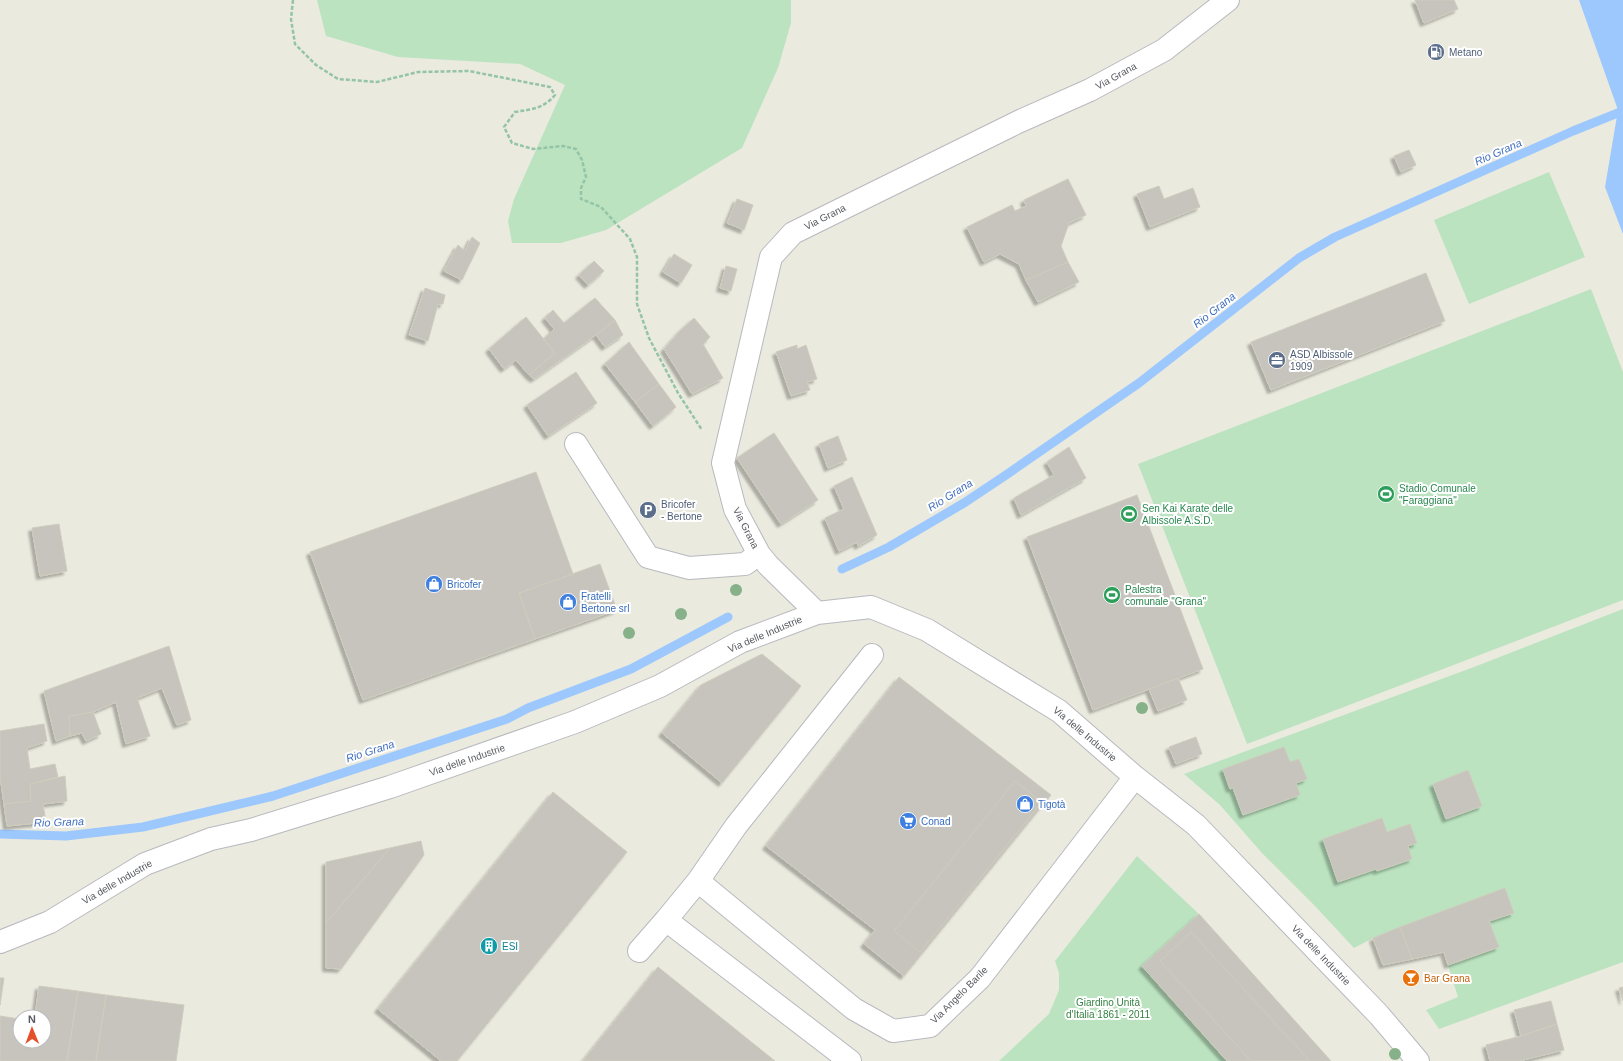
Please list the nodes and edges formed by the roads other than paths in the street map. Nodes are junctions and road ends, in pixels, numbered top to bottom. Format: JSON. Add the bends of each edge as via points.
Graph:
{"nodes":[{"id":1,"x":1228,"y":0,"type":"edge"},
{"id":2,"x":576,"y":444,"type":"dead end"},
{"id":3,"x":759,"y":554,"type":"junction"},
{"id":4,"x":817,"y":613,"type":"junction"},
{"id":5,"x":872,"y":655,"type":"dead end"},
{"id":6,"x":1135,"y":777,"type":"junction"},
{"id":7,"x":698,"y":881,"type":"junction"},
{"id":8,"x":666,"y":920,"type":"junction"},
{"id":9,"x":0,"y":942,"type":"edge"},
{"id":10,"x":639,"y":951,"type":"dead end"},
{"id":11,"x":850,"y":1061,"type":"edge"},
{"id":12,"x":1418,"y":1061,"type":"edge"}],
"edges":[{"from":1,"to":3,"type":"street","name":"Via Grana","via":[[1164,50],[1090,90],[1018,122],[793,233],[771,257],[723,463],[735,509]]},
{"from":2,"to":3,"type":"street","via":[[648,557],[689,568],[745,564]]},
{"from":3,"to":4,"type":"street","name":"Via Grana"},
{"from":4,"to":6,"type":"street","name":"Via delle Industrie","via":[[871,607],[927,630],[1059,711]]},
{"from":4,"to":9,"type":"street","name":"Via delle Industrie","via":[[740,642],[660,686],[575,722],[390,787],[252,830],[211,838],[145,864],[50,922]]},
{"from":5,"to":7,"type":"street","via":[[736,826]]},
{"from":6,"to":7,"type":"street","name":"Via Angelo Barile","via":[[980,978],[930,1026],[893,1031],[854,1009]]},
{"from":6,"to":12,"type":"street","name":"Via delle Industrie","via":[[1196,825],[1379,1015]]},
{"from":7,"to":8,"type":"street"},
{"from":8,"to":10,"type":"street"},
{"from":8,"to":11,"type":"street"}]}
